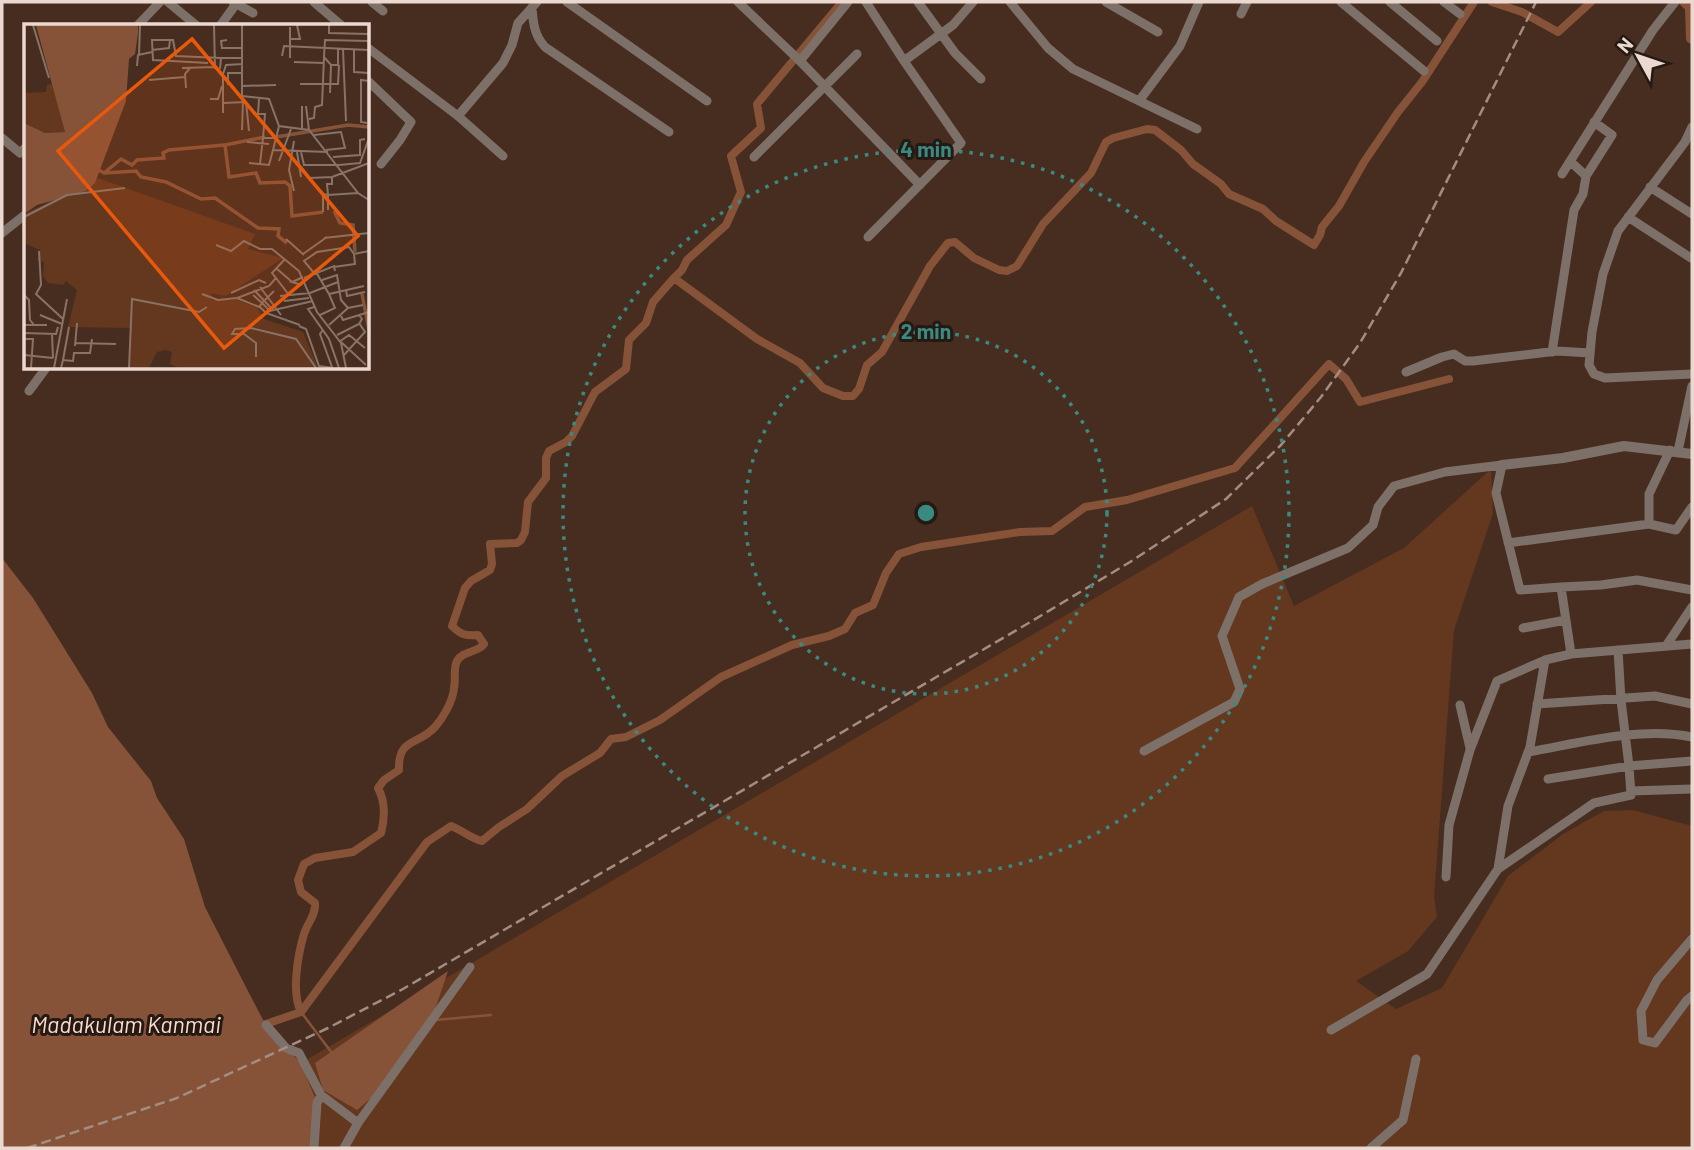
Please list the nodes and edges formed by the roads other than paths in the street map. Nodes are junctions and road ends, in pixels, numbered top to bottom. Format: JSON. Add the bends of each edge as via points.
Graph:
{"nodes":[{"id":1,"x":160,"y":2,"type":"edge"},
{"id":2,"x":168,"y":2,"type":"edge"},
{"id":3,"x":314,"y":2,"type":"edge"},
{"id":4,"x":372,"y":2,"type":"edge"},
{"id":5,"x":567,"y":2,"type":"edge"},
{"id":6,"x":738,"y":2,"type":"edge"},
{"id":7,"x":848,"y":2,"type":"edge"},
{"id":8,"x":866,"y":2,"type":"edge"},
{"id":9,"x":918,"y":2,"type":"edge"},
{"id":10,"x":973,"y":2,"type":"edge"},
{"id":11,"x":1010,"y":2,"type":"edge"},
{"id":12,"x":1106,"y":2,"type":"edge"},
{"id":13,"x":1199,"y":2,"type":"edge"},
{"id":14,"x":1247,"y":2,"type":"edge"},
{"id":15,"x":1341,"y":2,"type":"edge"},
{"id":16,"x":1390,"y":2,"type":"edge"},
{"id":17,"x":1444,"y":2,"type":"edge"},
{"id":18,"x":1675,"y":2,"type":"edge"},
{"id":19,"x":235,"y":3,"type":"edge"},
{"id":20,"x":535,"y":4,"type":"edge"},
{"id":21,"x":383,"y":11,"type":"dead end"},
{"id":22,"x":253,"y":13,"type":"dead end"},
{"id":23,"x":1241,"y":14,"type":"dead end"},
{"id":24,"x":1460,"y":14,"type":"dead end"},
{"id":25,"x":186,"y":23,"type":"edge"},
{"id":26,"x":140,"y":24,"type":"edge"},
{"id":27,"x":221,"y":24,"type":"edge"},
{"id":28,"x":340,"y":24,"type":"edge"},
{"id":29,"x":1158,"y":32,"type":"dead end"},
{"id":30,"x":940,"y":35,"type":"junction"},
{"id":31,"x":1437,"y":41,"type":"dead end"},
{"id":32,"x":369,"y":49,"type":"edge"},
{"id":33,"x":857,"y":54,"type":"dead end"},
{"id":34,"x":800,"y":61,"type":"junction"},
{"id":35,"x":904,"y":61,"type":"junction"},
{"id":36,"x":1424,"y":71,"type":"dead end"},
{"id":37,"x":981,"y":79,"type":"dead end"},
{"id":38,"x":369,"y":82,"type":"edge"},
{"id":39,"x":824,"y":87,"type":"junction"},
{"id":40,"x":707,"y":101,"type":"dead end"},
{"id":41,"x":1139,"y":101,"type":"junction"},
{"id":42,"x":458,"y":116,"type":"junction"},
{"id":43,"x":1594,"y":122,"type":"junction"},
{"id":44,"x":1692,"y":127,"type":"edge"},
{"id":45,"x":1196,"y":129,"type":"dead end"},
{"id":46,"x":669,"y":132,"type":"dead end"},
{"id":47,"x":2,"y":138,"type":"edge"},
{"id":48,"x":24,"y":149,"type":"edge"},
{"id":49,"x":503,"y":156,"type":"dead end"},
{"id":50,"x":754,"y":157,"type":"dead end"},
{"id":51,"x":1570,"y":160,"type":"junction"},
{"id":52,"x":381,"y":164,"type":"dead end"},
{"id":53,"x":1562,"y":174,"type":"dead end"},
{"id":54,"x":1586,"y":176,"type":"junction"},
{"id":55,"x":920,"y":185,"type":"junction"},
{"id":56,"x":1650,"y":187,"type":"junction"},
{"id":57,"x":1692,"y":214,"type":"edge"},
{"id":58,"x":24,"y":216,"type":"edge"},
{"id":59,"x":1628,"y":217,"type":"junction"},
{"id":60,"x":2,"y":233,"type":"edge"},
{"id":61,"x":868,"y":237,"type":"dead end"},
{"id":62,"x":1692,"y":258,"type":"edge"},
{"id":63,"x":1552,"y":352,"type":"junction"},
{"id":64,"x":1590,"y":352,"type":"junction"},
{"id":65,"x":45,"y":369,"type":"edge"},
{"id":66,"x":1406,"y":372,"type":"dead end"},
{"id":67,"x":1692,"y":374,"type":"edge"},
{"id":68,"x":1692,"y":386,"type":"edge"},
{"id":69,"x":29,"y":391,"type":"dead end"},
{"id":70,"x":1674,"y":450,"type":"junction"},
{"id":71,"x":1692,"y":454,"type":"edge"},
{"id":72,"x":1502,"y":465,"type":"junction"},
{"id":73,"x":1692,"y":507,"type":"edge"},
{"id":74,"x":1649,"y":524,"type":"junction"},
{"id":75,"x":1508,"y":543,"type":"junction"},
{"id":76,"x":1561,"y":587,"type":"junction"},
{"id":77,"x":1692,"y":590,"type":"edge"},
{"id":78,"x":1692,"y":607,"type":"edge"},
{"id":79,"x":1566,"y":620,"type":"junction"},
{"id":80,"x":1523,"y":628,"type":"dead end"},
{"id":81,"x":1692,"y":644,"type":"edge"},
{"id":82,"x":1666,"y":646,"type":"junction"},
{"id":83,"x":1618,"y":650,"type":"junction"},
{"id":84,"x":1571,"y":654,"type":"junction"},
{"id":85,"x":1545,"y":660,"type":"junction"},
{"id":86,"x":1621,"y":700,"type":"junction"},
{"id":87,"x":1537,"y":704,"type":"junction"},
{"id":88,"x":1692,"y":704,"type":"edge"},
{"id":89,"x":1460,"y":705,"type":"dead end"},
{"id":90,"x":1625,"y":736,"type":"junction"},
{"id":91,"x":1692,"y":737,"type":"edge"},
{"id":92,"x":1470,"y":750,"type":"junction"},
{"id":93,"x":1144,"y":751,"type":"dead end"},
{"id":94,"x":1528,"y":752,"type":"junction"},
{"id":95,"x":1692,"y":761,"type":"edge"},
{"id":96,"x":1629,"y":766,"type":"junction"},
{"id":97,"x":1548,"y":779,"type":"dead end"},
{"id":98,"x":1692,"y":789,"type":"edge"},
{"id":99,"x":1631,"y":790,"type":"junction"},
{"id":100,"x":1498,"y":869,"type":"junction"},
{"id":101,"x":1446,"y":877,"type":"dead end"},
{"id":102,"x":1692,"y":939,"type":"edge"},
{"id":103,"x":470,"y":967,"type":"dead end"},
{"id":104,"x":1692,"y":996,"type":"edge"},
{"id":105,"x":266,"y":1025,"type":"dead end"},
{"id":106,"x":1331,"y":1030,"type":"dead end"},
{"id":107,"x":1416,"y":1059,"type":"dead end"},
{"id":108,"x":321,"y":1095,"type":"junction"},
{"id":109,"x":358,"y":1123,"type":"junction"},
{"id":110,"x":314,"y":1148,"type":"edge"},
{"id":111,"x":344,"y":1148,"type":"edge"},
{"id":112,"x":1371,"y":1148,"type":"edge"}],
"edges":[{"from":1,"to":26,"type":"street"},
{"from":2,"to":25,"type":"street"},
{"from":3,"to":28,"type":"street"},
{"from":4,"to":21,"type":"street"},
{"from":5,"to":40,"type":"street"},
{"from":6,"to":34,"type":"street"},
{"from":7,"to":34,"type":"street"},
{"from":8,"to":35,"type":"street"},
{"from":9,"to":30,"type":"street"},
{"from":10,"to":30,"type":"street"},
{"from":11,"to":41,"type":"street","via":[[1048,48],[1073,69]]},
{"from":12,"to":29,"type":"street"},
{"from":13,"to":41,"type":"street","via":[[1180,46]]},
{"from":14,"to":23,"type":"street"},
{"from":15,"to":36,"type":"street"},
{"from":16,"to":31,"type":"street"},
{"from":17,"to":24,"type":"street"},
{"from":18,"to":43,"type":"street"},
{"from":19,"to":22,"type":"street"},
{"from":19,"to":27,"type":"street"},
{"from":20,"to":42,"type":"street","via":[[518,23],[503,62]]},
{"from":20,"to":46,"type":"street","via":[[538,39],[545,47]]},
{"from":30,"to":35,"type":"street"},
{"from":30,"to":37,"type":"street"},
{"from":32,"to":42,"type":"street"},
{"from":33,"to":39,"type":"street"},
{"from":34,"to":39,"type":"street"},
{"from":35,"to":55,"type":"street","via":[[961,144]]},
{"from":38,"to":52,"type":"street","via":[[411,122]]},
{"from":39,"to":50,"type":"street"},
{"from":39,"to":55,"type":"street"},
{"from":41,"to":45,"type":"street"},
{"from":42,"to":49,"type":"street"},
{"from":43,"to":51,"type":"street"},
{"from":43,"to":54,"type":"street","via":[[1612,135]]},
{"from":44,"to":56,"type":"street"},
{"from":47,"to":48,"type":"street","via":[[20,153]]},
{"from":51,"to":53,"type":"street"},
{"from":51,"to":54,"type":"street"},
{"from":54,"to":63,"type":"street","via":[[1574,210]]},
{"from":55,"to":61,"type":"street"},
{"from":56,"to":57,"type":"street"},
{"from":56,"to":59,"type":"street"},
{"from":58,"to":60,"type":"street"},
{"from":59,"to":62,"type":"street"},
{"from":59,"to":64,"type":"street","via":[[1618,231],[1603,274]]},
{"from":63,"to":64,"type":"street"},
{"from":63,"to":66,"type":"street","via":[[1473,361],[1454,354]]},
{"from":64,"to":67,"type":"street","via":[[1594,374],[1605,377]]},
{"from":65,"to":69,"type":"street"},
{"from":68,"to":70,"type":"street"},
{"from":70,"to":71,"type":"street"},
{"from":70,"to":72,"type":"street","via":[[1624,446]]},
{"from":70,"to":74,"type":"street","via":[[1649,494]]},
{"from":72,"to":75,"type":"street","via":[[1496,493]]},
{"from":72,"to":93,"type":"street","via":[[1445,472],[1394,486],[1378,507],[1373,525],[1348,548],[1239,597],[1222,636],[1240,689],[1234,702]]},
{"from":73,"to":74,"type":"street","via":[[1676,530]]},
{"from":74,"to":75,"type":"street"},
{"from":75,"to":76,"type":"street","via":[[1520,590]]},
{"from":76,"to":77,"type":"street","via":[[1637,580]]},
{"from":76,"to":79,"type":"street"},
{"from":78,"to":82,"type":"street"},
{"from":79,"to":80,"type":"street"},
{"from":79,"to":84,"type":"street"},
{"from":81,"to":82,"type":"street"},
{"from":82,"to":83,"type":"street"},
{"from":83,"to":84,"type":"street"},
{"from":83,"to":86,"type":"street"},
{"from":84,"to":85,"type":"street"},
{"from":85,"to":87,"type":"street"},
{"from":85,"to":92,"type":"street","via":[[1497,681]]},
{"from":86,"to":87,"type":"street"},
{"from":86,"to":88,"type":"street","via":[[1655,696]]},
{"from":86,"to":90,"type":"street"},
{"from":87,"to":94,"type":"street"},
{"from":89,"to":92,"type":"street"},
{"from":90,"to":91,"type":"street","via":[[1671,732]]},
{"from":90,"to":94,"type":"street"},
{"from":90,"to":96,"type":"street"},
{"from":92,"to":101,"type":"street","via":[[1449,825]]},
{"from":94,"to":100,"type":"street","via":[[1508,806]]},
{"from":95,"to":96,"type":"street"},
{"from":96,"to":97,"type":"street"},
{"from":96,"to":99,"type":"street"},
{"from":98,"to":99,"type":"street"},
{"from":99,"to":100,"type":"street","via":[[1631,795],[1594,803]]},
{"from":100,"to":106,"type":"street","via":[[1427,974]]},
{"from":102,"to":104,"type":"street","via":[[1657,980],[1641,1011],[1643,1040],[1656,1043]]},
{"from":103,"to":109,"type":"street"},
{"from":105,"to":108,"type":"street","via":[[286,1048],[299,1053]]},
{"from":107,"to":112,"type":"street","via":[[1404,1120]]},
{"from":108,"to":109,"type":"street"},
{"from":108,"to":110,"type":"street"},
{"from":109,"to":111,"type":"street"}]}
